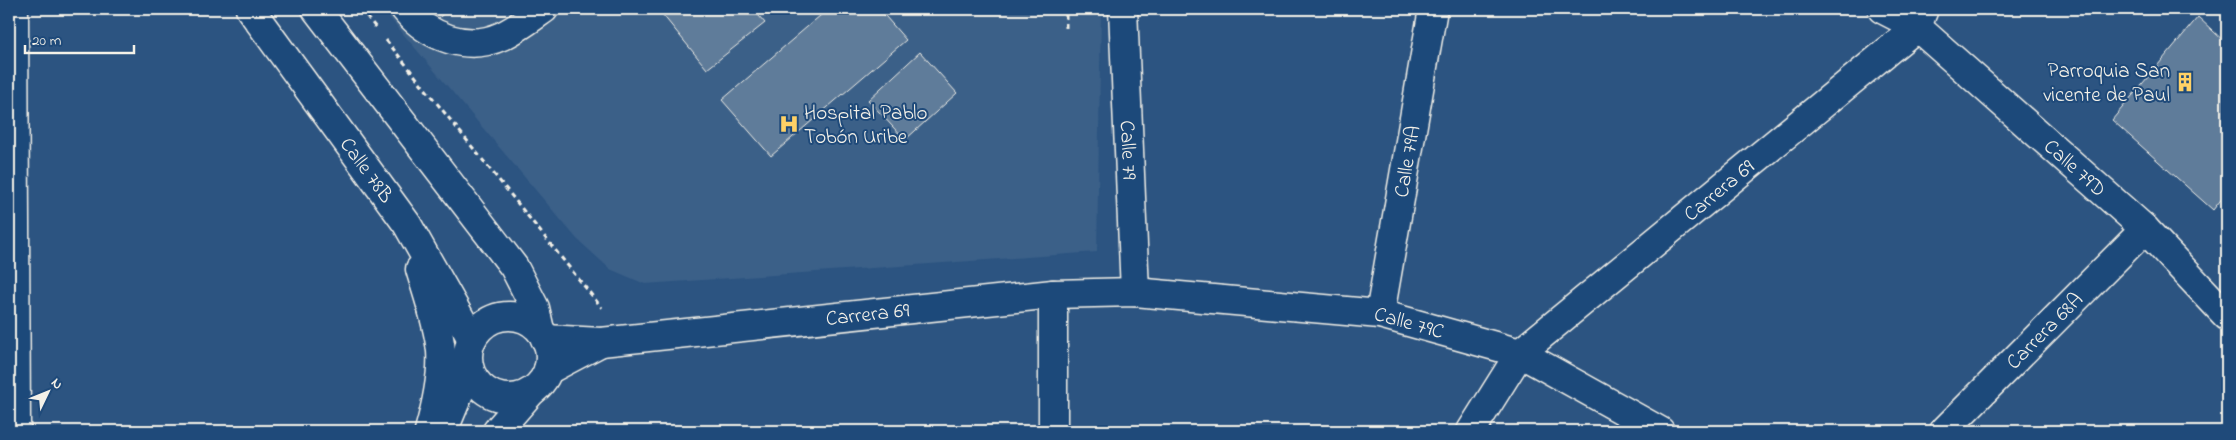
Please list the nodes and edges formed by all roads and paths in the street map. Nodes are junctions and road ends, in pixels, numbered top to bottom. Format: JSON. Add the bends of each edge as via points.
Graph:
{"nodes":[{"id":1,"x":250,"y":9,"type":"edge"},
{"id":2,"x":316,"y":9,"type":"edge"},
{"id":3,"x":361,"y":9,"type":"edge"},
{"id":4,"x":405,"y":9,"type":"edge"},
{"id":5,"x":544,"y":9,"type":"edge"},
{"id":6,"x":1066,"y":9,"type":"edge"},
{"id":7,"x":1123,"y":9,"type":"edge"},
{"id":8,"x":1433,"y":9,"type":"edge"},
{"id":9,"x":1882,"y":9,"type":"edge"},
{"id":10,"x":14,"y":12,"type":"dead end"},
{"id":11,"x":1921,"y":18,"type":"edge"},
{"id":12,"x":1066,"y":28,"type":"dead end"},
{"id":13,"x":379,"y":32,"type":"dead end"},
{"id":14,"x":386,"y":40,"type":"dead end"},
{"id":15,"x":407,"y":224,"type":"junction"},
{"id":16,"x":2145,"y":229,"type":"junction"},
{"id":17,"x":1135,"y":292,"type":"junction"},
{"id":18,"x":1053,"y":294,"type":"junction"},
{"id":19,"x":1380,"y":314,"type":"junction"},
{"id":20,"x":2227,"y":316,"type":"edge"},
{"id":21,"x":542,"y":335,"type":"junction"},
{"id":22,"x":472,"y":339,"type":"junction"},
{"id":23,"x":628,"y":339,"type":"junction"},
{"id":24,"x":601,"y":342,"type":"junction"},
{"id":25,"x":1520,"y":353,"type":"junction"},
{"id":26,"x":470,"y":369,"type":"junction"},
{"id":27,"x":548,"y":370,"type":"junction"},
{"id":28,"x":531,"y":392,"type":"junction"},
{"id":29,"x":16,"y":431,"type":"edge"},
{"id":30,"x":430,"y":431,"type":"edge"},
{"id":31,"x":441,"y":431,"type":"edge"},
{"id":32,"x":497,"y":431,"type":"edge"},
{"id":33,"x":1053,"y":431,"type":"edge"},
{"id":34,"x":1471,"y":431,"type":"edge"},
{"id":35,"x":1660,"y":431,"type":"edge"},
{"id":36,"x":1944,"y":431,"type":"edge"}],
"edges":[{"from":1,"to":15,"type":"street","name":"Calle 78B"},
{"from":2,"to":21,"type":"street","via":[[514,267],[535,308]]},
{"from":3,"to":13,"type":"path"},
{"from":4,"to":5,"type":"street","via":[[427,30],[450,40],[476,43],[500,37]]},
{"from":6,"to":12,"type":"path"},
{"from":7,"to":17,"type":"street","name":"Calle 79"},
{"from":8,"to":19,"type":"street","name":"Calle 79A"},
{"from":9,"to":11,"type":"street","name":"Calle 79D"},
{"from":10,"to":29,"type":"street"},
{"from":11,"to":16,"type":"street","name":"Calle 79D"},
{"from":11,"to":25,"type":"street","name":"Carrera 69"},
{"from":14,"to":23,"type":"path"},
{"from":15,"to":22,"type":"street","name":"Calle 78B"},
{"from":15,"to":30,"type":"street","via":[[441,352],[439,388]]},
{"from":16,"to":20,"type":"street","name":"Calle 79D"},
{"from":16,"to":36,"type":"street","name":"Carrera 68A"},
{"from":17,"to":18,"type":"street","name":"Carrera 69"},
{"from":17,"to":19,"type":"street","name":"Calle 79C"},
{"from":18,"to":23,"type":"street","name":"Carrera 69"},
{"from":18,"to":33,"type":"street"},
{"from":19,"to":25,"type":"street","name":"Calle 79C"},
{"from":21,"to":22,"type":"street","via":[[520,318],[498,317],[479,329]]},
{"from":21,"to":24,"type":"street","name":"Carrera 69"},
{"from":21,"to":27,"type":"street","via":[[550,356]]},
{"from":22,"to":26,"type":"street","via":[[468,353]]},
{"from":23,"to":24,"type":"street","name":"Carrera 69"},
{"from":24,"to":27,"type":"street","name":"Carrera 69"},
{"from":25,"to":34,"type":"street"},
{"from":25,"to":35,"type":"street","name":"Calle 79C"},
{"from":26,"to":28,"type":"street","via":[[475,380],[494,395],[507,398]]},
{"from":26,"to":31,"type":"street"},
{"from":27,"to":28,"type":"street"},
{"from":28,"to":32,"type":"street"}]}
